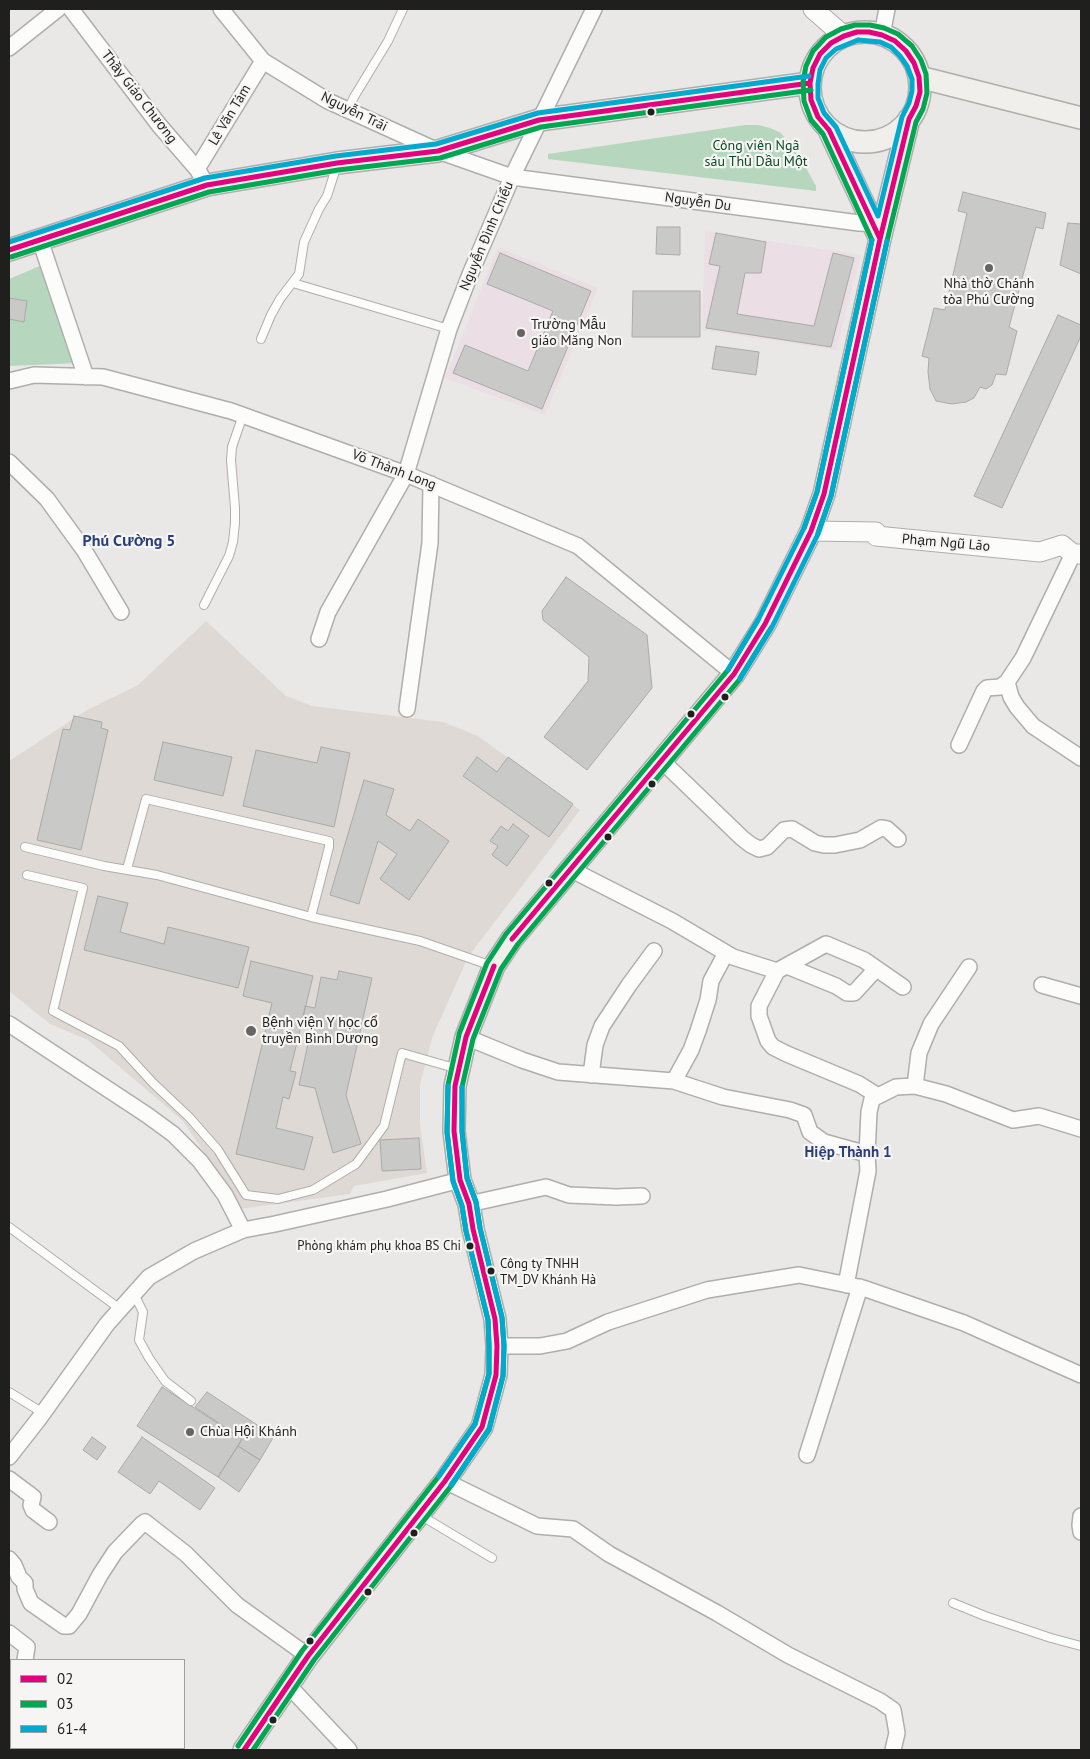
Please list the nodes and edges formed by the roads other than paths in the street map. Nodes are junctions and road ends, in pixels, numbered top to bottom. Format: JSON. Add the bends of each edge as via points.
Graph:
{"nodes":[{"id":1,"x":58,"y":9,"type":"edge"},
{"id":2,"x":71,"y":9,"type":"edge"},
{"id":3,"x":220,"y":9,"type":"edge"},
{"id":4,"x":403,"y":9,"type":"edge"},
{"id":5,"x":594,"y":9,"type":"edge"},
{"id":6,"x":813,"y":9,"type":"edge"},
{"id":7,"x":887,"y":9,"type":"edge"},
{"id":8,"x":882,"y":35,"type":"junction"},
{"id":9,"x":844,"y":36,"type":"junction"},
{"id":10,"x":9,"y":48,"type":"edge"},
{"id":11,"x":263,"y":61,"type":"junction"},
{"id":12,"x":919,"y":77,"type":"junction"},
{"id":13,"x":810,"y":83,"type":"junction"},
{"id":14,"x":348,"y":110,"type":"junction"},
{"id":15,"x":1081,"y":118,"type":"edge"},
{"id":16,"x":909,"y":119,"type":"junction"},
{"id":17,"x":539,"y":120,"type":"junction"},
{"id":18,"x":829,"y":130,"type":"junction"},
{"id":19,"x":438,"y":151,"type":"junction"},
{"id":20,"x":337,"y":163,"type":"junction"},
{"id":21,"x":202,"y":177,"type":"junction"},
{"id":22,"x":512,"y":177,"type":"junction"},
{"id":23,"x":879,"y":229,"type":"junction"},
{"id":24,"x":40,"y":240,"type":"junction"},
{"id":25,"x":9,"y":250,"type":"edge"},
{"id":26,"x":294,"y":283,"type":"junction"},
{"id":27,"x":449,"y":329,"type":"junction"},
{"id":28,"x":261,"y":339,"type":"dead end"},
{"id":29,"x":86,"y":377,"type":"junction"},
{"id":30,"x":9,"y":381,"type":"edge"},
{"id":31,"x":243,"y":415,"type":"junction"},
{"id":32,"x":9,"y":462,"type":"edge"},
{"id":33,"x":406,"y":474,"type":"junction"},
{"id":34,"x":431,"y":484,"type":"junction"},
{"id":35,"x":811,"y":531,"type":"junction"},
{"id":36,"x":1077,"y":554,"type":"edge"},
{"id":37,"x":204,"y":605,"type":"dead end"},
{"id":38,"x":121,"y":612,"type":"dead end"},
{"id":39,"x":319,"y":639,"type":"dead end"},
{"id":40,"x":734,"y":674,"type":"junction"},
{"id":41,"x":1007,"y":682,"type":"junction"},
{"id":42,"x":407,"y":709,"type":"dead end"},
{"id":43,"x":959,"y":745,"type":"dead end"},
{"id":44,"x":1081,"y":758,"type":"edge"},
{"id":45,"x":661,"y":760,"type":"junction"},
{"id":46,"x":898,"y":839,"type":"dead end"},
{"id":47,"x":25,"y":847,"type":"dead end"},
{"id":48,"x":127,"y":869,"type":"junction"},
{"id":49,"x":570,"y":869,"type":"junction"},
{"id":50,"x":27,"y":875,"type":"dead end"},
{"id":51,"x":311,"y":917,"type":"junction"},
{"id":52,"x":654,"y":951,"type":"dead end"},
{"id":53,"x":726,"y":952,"type":"junction"},
{"id":54,"x":494,"y":966,"type":"junction"},
{"id":55,"x":969,"y":967,"type":"dead end"},
{"id":56,"x":876,"y":968,"type":"junction"},
{"id":57,"x":782,"y":969,"type":"junction"},
{"id":58,"x":1042,"y":985,"type":"dead end"},
{"id":59,"x":903,"y":987,"type":"dead end"},
{"id":60,"x":1081,"y":996,"type":"edge"},
{"id":61,"x":9,"y":1024,"type":"edge"},
{"id":62,"x":466,"y":1037,"type":"junction"},
{"id":63,"x":458,"y":1069,"type":"junction"},
{"id":64,"x":591,"y":1075,"type":"junction"},
{"id":65,"x":674,"y":1081,"type":"junction"},
{"id":66,"x":914,"y":1086,"type":"junction"},
{"id":67,"x":878,"y":1096,"type":"junction"},
{"id":68,"x":1081,"y":1129,"type":"edge"},
{"id":69,"x":867,"y":1154,"type":"junction"},
{"id":70,"x":460,"y":1180,"type":"junction"},
{"id":71,"x":642,"y":1196,"type":"dead end"},
{"id":72,"x":469,"y":1204,"type":"junction"},
{"id":73,"x":9,"y":1227,"type":"edge"},
{"id":74,"x":243,"y":1230,"type":"junction"},
{"id":75,"x":853,"y":1286,"type":"junction"},
{"id":76,"x":134,"y":1294,"type":"junction"},
{"id":77,"x":120,"y":1309,"type":"junction"},
{"id":78,"x":497,"y":1346,"type":"junction"},
{"id":79,"x":1081,"y":1375,"type":"edge"},
{"id":80,"x":9,"y":1392,"type":"edge"},
{"id":81,"x":191,"y":1401,"type":"dead end"},
{"id":82,"x":43,"y":1413,"type":"junction"},
{"id":83,"x":806,"y":1455,"type":"dead end"},
{"id":84,"x":9,"y":1457,"type":"edge"},
{"id":85,"x":9,"y":1479,"type":"edge"},
{"id":86,"x":445,"y":1481,"type":"junction"},
{"id":87,"x":418,"y":1514,"type":"junction"},
{"id":88,"x":1081,"y":1516,"type":"edge"},
{"id":89,"x":48,"y":1522,"type":"dead end"},
{"id":90,"x":1081,"y":1532,"type":"edge"},
{"id":91,"x":492,"y":1558,"type":"dead end"},
{"id":92,"x":9,"y":1560,"type":"edge"},
{"id":93,"x":953,"y":1602,"type":"dead end"},
{"id":94,"x":9,"y":1634,"type":"edge"},
{"id":95,"x":1081,"y":1646,"type":"edge"},
{"id":96,"x":308,"y":1656,"type":"junction"},
{"id":97,"x":25,"y":1659,"type":"edge"},
{"id":98,"x":288,"y":1685,"type":"junction"},
{"id":99,"x":244,"y":1750,"type":"edge"},
{"id":100,"x":349,"y":1750,"type":"edge"},
{"id":101,"x":893,"y":1750,"type":"edge"}],
"edges":[{"from":1,"to":10,"type":"street"},
{"from":2,"to":21,"type":"street","name":"Thầy Giáo Chương","via":[[158,126]]},
{"from":3,"to":11,"type":"street","name":"Nguyễn Trãi"},
{"from":4,"to":14,"type":"lane"},
{"from":5,"to":17,"type":"street","name":"Nguyễn Đình Chiểu"},
{"from":6,"to":9,"type":"street"},
{"from":7,"to":8,"type":"street"},
{"from":8,"to":9,"type":"main road","via":[[857,32]]},
{"from":8,"to":12,"type":"main road","via":[[906,51]]},
{"from":9,"to":13,"type":"main road","via":[[820,54]]},
{"from":11,"to":14,"type":"street","name":"Nguyễn Trãi"},
{"from":11,"to":21,"type":"street","name":"Lê Văn Tám"},
{"from":12,"to":15,"type":"main road"},
{"from":12,"to":16,"type":"main road","via":[[920,92]]},
{"from":13,"to":17,"type":"main road"},
{"from":13,"to":18,"type":"main road","via":[[811,100],[818,117]]},
{"from":14,"to":19,"type":"street","name":"Nguyễn Trãi"},
{"from":16,"to":18,"type":"main road","via":[[896,132],[880,140],[862,142],[845,139]]},
{"from":16,"to":23,"type":"main road"},
{"from":17,"to":19,"type":"main road"},
{"from":17,"to":22,"type":"street","name":"Nguyễn Đình Chiểu"},
{"from":18,"to":23,"type":"main road"},
{"from":19,"to":20,"type":"main road"},
{"from":19,"to":22,"type":"street","name":"Nguyễn Trãi"},
{"from":20,"to":21,"type":"main road"},
{"from":20,"to":26,"type":"lane","via":[[327,196],[304,242],[299,274]]},
{"from":21,"to":24,"type":"main road"},
{"from":22,"to":23,"type":"street","name":"Nguyễn Du","via":[[858,223]]},
{"from":22,"to":27,"type":"street","name":"Nguyễn Đình Chiểu"},
{"from":23,"to":35,"type":"main road","via":[[824,494]]},
{"from":24,"to":25,"type":"main road"},
{"from":24,"to":29,"type":"street"},
{"from":26,"to":27,"type":"lane"},
{"from":26,"to":28,"type":"lane","via":[[271,315]]},
{"from":27,"to":33,"type":"street","name":"Nguyễn Đình Chiểu"},
{"from":29,"to":30,"type":"street","name":"Võ Thành Long","via":[[34,375]]},
{"from":29,"to":31,"type":"street","name":"Võ Thành Long","via":[[103,377]]},
{"from":31,"to":33,"type":"street","name":"Võ Thành Long"},
{"from":31,"to":37,"type":"lane","via":[[232,447],[233,542]]},
{"from":32,"to":38,"type":"street","via":[[46,499],[84,550]]},
{"from":33,"to":34,"type":"street","name":"Võ Thành Long"},
{"from":33,"to":39,"type":"street","name":"Nguyễn Đình Chiểu","via":[[328,612]]},
{"from":34,"to":40,"type":"street","name":"Võ Thành Long","via":[[578,546]]},
{"from":34,"to":42,"type":"street","via":[[430,543]]},
{"from":35,"to":36,"type":"street","name":"Phạm Ngũ Lão","via":[[876,532],[876,536],[1040,552],[1062,545]]},
{"from":35,"to":40,"type":"main road","via":[[765,624]]},
{"from":36,"to":41,"type":"street","via":[[1023,658]]},
{"from":40,"to":45,"type":"main road"},
{"from":41,"to":43,"type":"street","via":[[984,691]]},
{"from":41,"to":44,"type":"street","via":[[1017,707],[1034,726]]},
{"from":45,"to":46,"type":"street","via":[[742,838],[759,849],[767,847],[784,830],[792,830],[824,846],[860,840],[881,828]]},
{"from":45,"to":49,"type":"main road"},
{"from":47,"to":48,"type":"lane"},
{"from":48,"to":51,"type":"lane"},
{"from":48,"to":51,"type":"lane","via":[[146,799],[329,841]]},
{"from":49,"to":53,"type":"street"},
{"from":49,"to":54,"type":"main road"},
{"from":50,"to":63,"type":"lane","via":[[83,888],[53,1011],[119,1046],[218,1150],[246,1195],[278,1199],[313,1190],[356,1164],[384,1126],[402,1053]]},
{"from":51,"to":54,"type":"lane","via":[[420,942]]},
{"from":52,"to":64,"type":"street","via":[[602,1026],[595,1045]]},
{"from":53,"to":57,"type":"street","via":[[733,957]]},
{"from":53,"to":65,"type":"street","via":[[711,981],[691,1050]]},
{"from":54,"to":62,"type":"main road"},
{"from":55,"to":66,"type":"street","via":[[931,1024],[920,1054]]},
{"from":56,"to":57,"type":"street","via":[[826,944]]},
{"from":56,"to":57,"type":"street","via":[[854,993]]},
{"from":56,"to":59,"type":"street"},
{"from":57,"to":67,"type":"street","via":[[759,1006],[768,1041],[787,1054],[859,1084]]},
{"from":58,"to":60,"type":"street"},
{"from":61,"to":74,"type":"street","via":[[173,1134],[200,1161],[225,1195]]},
{"from":62,"to":63,"type":"main road"},
{"from":62,"to":64,"type":"street","via":[[558,1072]]},
{"from":63,"to":70,"type":"main road","via":[[454,1131]]},
{"from":64,"to":65,"type":"street"},
{"from":65,"to":69,"type":"street","via":[[723,1097],[804,1115],[810,1132],[824,1142]]},
{"from":66,"to":67,"type":"street","via":[[896,1088]]},
{"from":66,"to":68,"type":"street","via":[[946,1094],[1013,1120],[1039,1116]]},
{"from":67,"to":69,"type":"street","via":[[872,1099],[869,1112]]},
{"from":69,"to":75,"type":"street","via":[[868,1172]]},
{"from":70,"to":72,"type":"main road"},
{"from":70,"to":74,"type":"street"},
{"from":71,"to":72,"type":"street","via":[[569,1195],[546,1188]]},
{"from":72,"to":78,"type":"main road","via":[[495,1318]]},
{"from":73,"to":77,"type":"lane"},
{"from":74,"to":76,"type":"street","via":[[194,1251],[149,1277]]},
{"from":75,"to":78,"type":"street","via":[[799,1276],[707,1290],[608,1322],[567,1341],[540,1346]]},
{"from":75,"to":79,"type":"street","via":[[964,1323]]},
{"from":75,"to":83,"type":"street"},
{"from":76,"to":77,"type":"street"},
{"from":76,"to":81,"type":"lane","via":[[143,1312],[139,1340],[165,1381]]},
{"from":77,"to":82,"type":"street"},
{"from":78,"to":86,"type":"main road","via":[[496,1375],[482,1427]]},
{"from":80,"to":82,"type":"lane"},
{"from":82,"to":84,"type":"street"},
{"from":85,"to":89,"type":"street","via":[[33,1497],[33,1510]]},
{"from":86,"to":87,"type":"main road"},
{"from":86,"to":101,"type":"street","via":[[537,1526],[573,1529],[610,1554],[788,1656],[880,1701],[893,1710],[897,1733]]},
{"from":87,"to":91,"type":"lane"},
{"from":87,"to":96,"type":"main road"},
{"from":88,"to":90,"type":"street"},
{"from":92,"to":96,"type":"street","via":[[25,1582],[31,1603],[64,1626],[69,1626],[116,1552],[145,1522],[186,1554],[237,1605]]},
{"from":93,"to":95,"type":"lane","via":[[986,1616]]},
{"from":94,"to":97,"type":"street","via":[[27,1647]]},
{"from":96,"to":98,"type":"main road"},
{"from":98,"to":99,"type":"main road"},
{"from":98,"to":100,"type":"street"}]}
